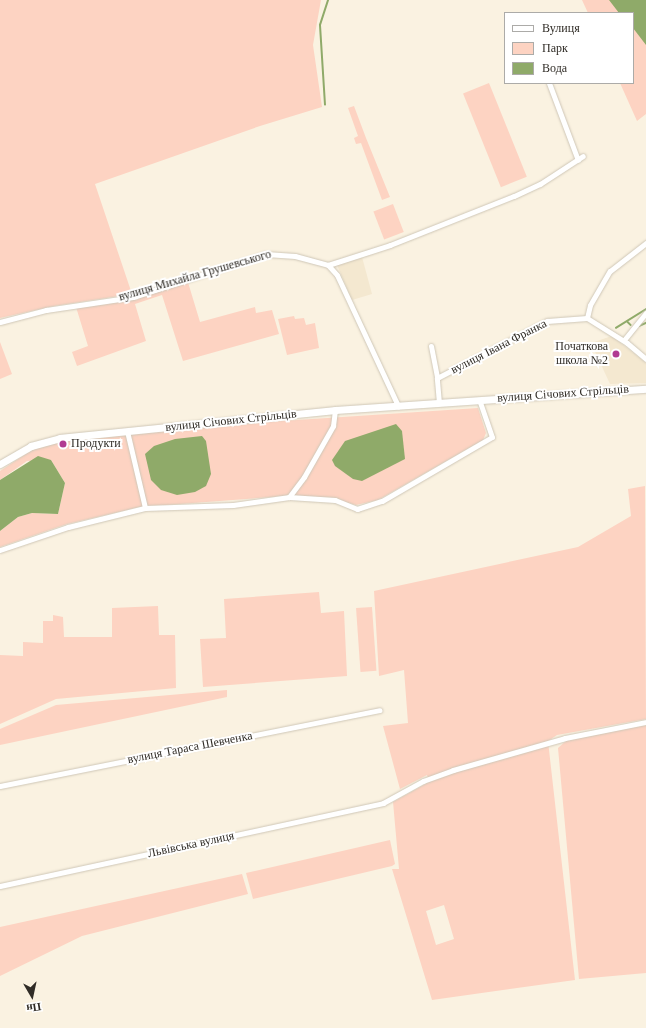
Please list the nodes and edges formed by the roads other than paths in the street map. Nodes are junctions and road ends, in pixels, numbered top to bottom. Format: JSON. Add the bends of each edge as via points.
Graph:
{"nodes":[{"id":1,"x":548,"y":84,"type":"edge"},
{"id":2,"x":584,"y":156,"type":"dead end"},
{"id":3,"x":578,"y":160,"type":"junction"},
{"id":4,"x":646,"y":243,"type":"edge"},
{"id":5,"x":328,"y":264,"type":"junction"},
{"id":6,"x":646,"y":313,"type":"edge"},
{"id":7,"x":587,"y":318,"type":"junction"},
{"id":8,"x":0,"y":322,"type":"edge"},
{"id":9,"x":624,"y":340,"type":"junction"},
{"id":10,"x":430,"y":346,"type":"dead end"},
{"id":11,"x":646,"y":359,"type":"edge"},
{"id":12,"x":437,"y":378,"type":"junction"},
{"id":13,"x":646,"y":389,"type":"edge"},
{"id":14,"x":479,"y":400,"type":"junction"},
{"id":15,"x":439,"y":403,"type":"junction"},
{"id":16,"x":398,"y":406,"type":"junction"},
{"id":17,"x":335,"y":410,"type":"junction"},
{"id":18,"x":127,"y":431,"type":"junction"},
{"id":19,"x":0,"y":464,"type":"edge"},
{"id":20,"x":288,"y":497,"type":"junction"},
{"id":21,"x":145,"y":508,"type":"junction"},
{"id":22,"x":0,"y":550,"type":"edge"},
{"id":23,"x":379,"y":710,"type":"dead end"},
{"id":24,"x":646,"y":722,"type":"edge"},
{"id":25,"x":0,"y":786,"type":"edge"},
{"id":26,"x":0,"y":886,"type":"edge"}],
"edges":[{"from":1,"to":3,"type":"street"},
{"from":2,"to":3,"type":"street"},
{"from":3,"to":5,"type":"street","via":[[514,196],[449,219],[398,242]]},
{"from":4,"to":7,"type":"street","via":[[610,271],[590,304]]},
{"from":5,"to":8,"type":"street","name":"вулиця Михайла Грушевського","via":[[286,254],[266,254],[133,297],[46,310]]},
{"from":5,"to":16,"type":"street","via":[[341,282],[352,312],[383,370]]},
{"from":6,"to":9,"type":"street"},
{"from":7,"to":9,"type":"street"},
{"from":7,"to":12,"type":"street","name":"вулиця Івана Франка","via":[[547,321]]},
{"from":9,"to":11,"type":"street"},
{"from":10,"to":12,"type":"street"},
{"from":12,"to":15,"type":"street","name":"вулиця Івана Франка"},
{"from":13,"to":14,"type":"street","name":"вулиця Січових Стрільців"},
{"from":14,"to":15,"type":"street","name":"вулиця Січових Стрільців"},
{"from":14,"to":20,"type":"street","name":"вулиця Січових Стрільців","via":[[492,437],[382,501],[357,509],[334,500]]},
{"from":15,"to":16,"type":"street","name":"вулиця Січових Стрільців"},
{"from":16,"to":17,"type":"street","name":"вулиця Січових Стрільців"},
{"from":17,"to":18,"type":"street","name":"вулиця Січових Стрільців"},
{"from":17,"to":20,"type":"street","via":[[332,426],[304,478]]},
{"from":18,"to":19,"type":"street","name":"вулиця Січових Стрільців","via":[[45,441]]},
{"from":18,"to":21,"type":"street"},
{"from":20,"to":21,"type":"street","name":"вулиця Січових Стрільців","via":[[233,505]]},
{"from":21,"to":22,"type":"street","name":"вулиця Січових Стрільців","via":[[68,527]]},
{"from":23,"to":25,"type":"street","name":"вулиця Тараса Шевченка"},
{"from":24,"to":26,"type":"street","name":"Львівська вулиця","via":[[566,738],[453,770],[423,781],[383,803]]}]}
